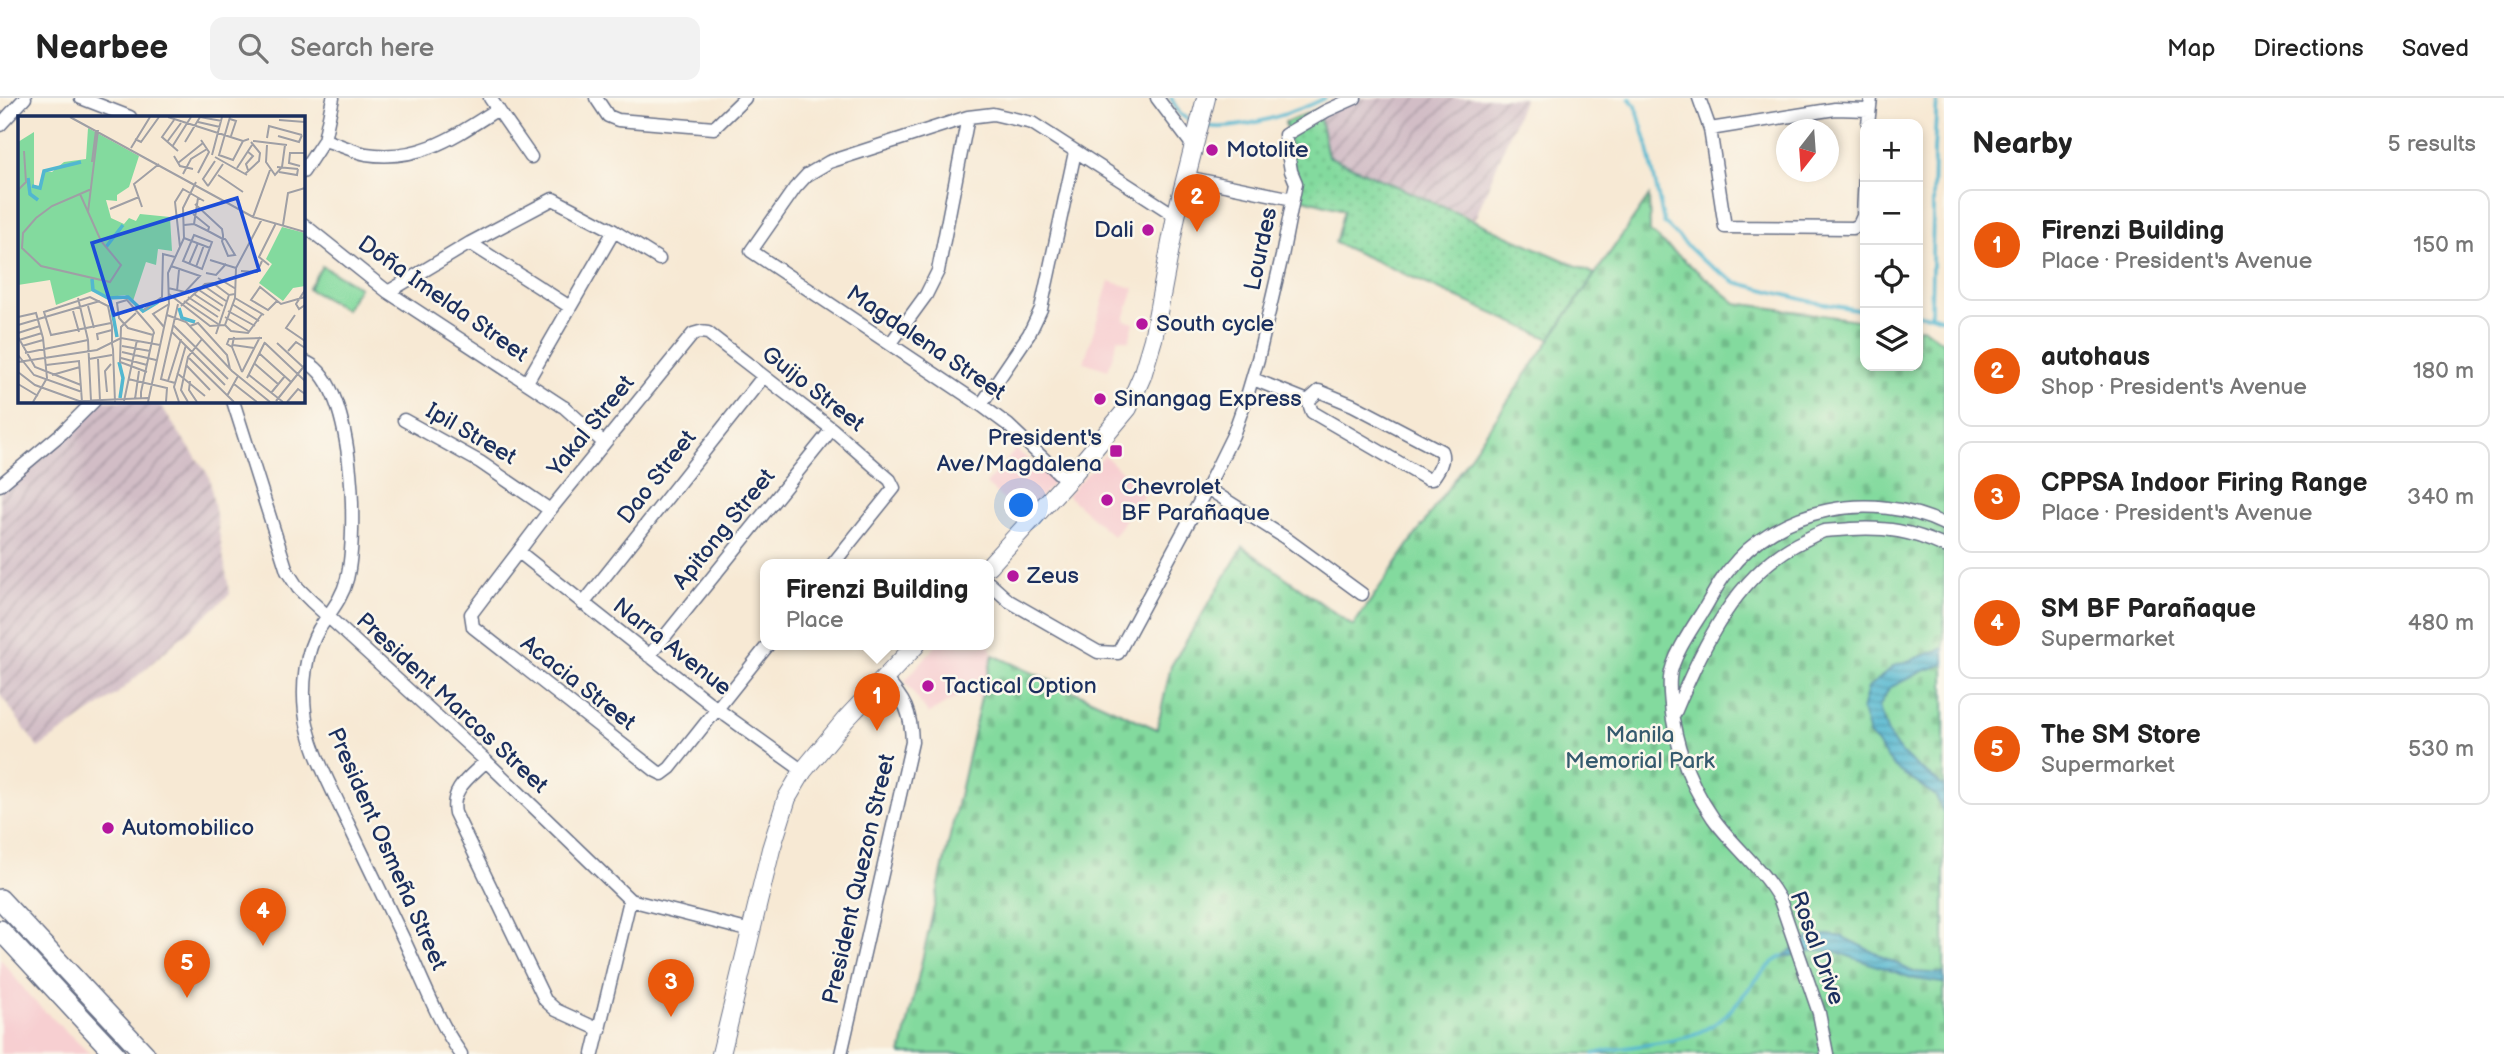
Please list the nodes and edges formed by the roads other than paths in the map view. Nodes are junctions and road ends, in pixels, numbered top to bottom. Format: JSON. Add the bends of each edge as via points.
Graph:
{"nodes":[{"id":1,"x":24,"y":98,"type":"edge"},
{"id":2,"x":80,"y":98,"type":"edge"},
{"id":3,"x":333,"y":98,"type":"edge"},
{"id":4,"x":596,"y":98,"type":"edge"},
{"id":5,"x":745,"y":98,"type":"edge"},
{"id":6,"x":1157,"y":98,"type":"edge"},
{"id":7,"x":1355,"y":98,"type":"edge"},
{"id":8,"x":1699,"y":98,"type":"edge"},
{"id":9,"x":731,"y":102,"type":"edge"},
{"id":10,"x":1205,"y":102,"type":"edge"},
{"id":11,"x":494,"y":103,"type":"edge"},
{"id":12,"x":1870,"y":104,"type":"edge"},
{"id":13,"x":127,"y":116,"type":"edge"},
{"id":14,"x":968,"y":117,"type":"junction"},
{"id":15,"x":0,"y":125,"type":"edge"},
{"id":16,"x":1710,"y":129,"type":"junction"},
{"id":17,"x":1195,"y":139,"type":"junction"},
{"id":18,"x":324,"y":140,"type":"junction"},
{"id":19,"x":1075,"y":152,"type":"junction"},
{"id":20,"x":531,"y":157,"type":"dead end"},
{"id":21,"x":304,"y":170,"type":"edge"},
{"id":22,"x":1186,"y":177,"type":"junction"},
{"id":23,"x":1865,"y":182,"type":"edge"},
{"id":24,"x":1293,"y":199,"type":"junction"},
{"id":25,"x":1176,"y":216,"type":"junction"},
{"id":26,"x":304,"y":225,"type":"edge"},
{"id":27,"x":614,"y":231,"type":"junction"},
{"id":28,"x":470,"y":243,"type":"junction"},
{"id":29,"x":659,"y":259,"type":"dead end"},
{"id":30,"x":388,"y":292,"type":"junction"},
{"id":31,"x":570,"y":307,"type":"junction"},
{"id":32,"x":700,"y":332,"type":"joint"},
{"id":33,"x":891,"y":344,"type":"junction"},
{"id":34,"x":306,"y":362,"type":"edge"},
{"id":35,"x":763,"y":377,"type":"junction"},
{"id":36,"x":1253,"y":379,"type":"junction"},
{"id":37,"x":527,"y":382,"type":"junction"},
{"id":38,"x":1308,"y":401,"type":"junction"},
{"id":39,"x":93,"y":402,"type":"edge"},
{"id":40,"x":233,"y":402,"type":"edge"},
{"id":41,"x":982,"y":405,"type":"junction"},
{"id":42,"x":404,"y":420,"type":"dead end"},
{"id":43,"x":832,"y":429,"type":"junction"},
{"id":44,"x":604,"y":443,"type":"junction"},
{"id":45,"x":1068,"y":481,"type":"junction"},
{"id":46,"x":0,"y":485,"type":"edge"},
{"id":47,"x":1206,"y":488,"type":"junction"},
{"id":48,"x":550,"y":510,"type":"junction"},
{"id":49,"x":1944,"y":524,"type":"edge"},
{"id":50,"x":1944,"y":546,"type":"edge"},
{"id":51,"x":519,"y":552,"type":"junction"},
{"id":52,"x":837,"y":559,"type":"edge"},
{"id":53,"x":994,"y":561,"type":"edge"},
{"id":54,"x":994,"y":588,"type":"edge"},
{"id":55,"x":1362,"y":594,"type":"dead end"},
{"id":56,"x":583,"y":604,"type":"junction"},
{"id":57,"x":329,"y":617,"type":"junction"},
{"id":58,"x":764,"y":650,"type":"edge"},
{"id":59,"x":911,"y":650,"type":"edge"},
{"id":60,"x":649,"y":656,"type":"junction"},
{"id":61,"x":885,"y":679,"type":"junction"},
{"id":62,"x":717,"y":709,"type":"junction"},
{"id":63,"x":1673,"y":719,"type":"junction"},
{"id":64,"x":486,"y":761,"type":"junction"},
{"id":65,"x":803,"y":771,"type":"junction"},
{"id":66,"x":0,"y":899,"type":"edge"},
{"id":67,"x":630,"y":900,"type":"junction"},
{"id":68,"x":0,"y":930,"type":"edge"},
{"id":69,"x":751,"y":931,"type":"junction"},
{"id":70,"x":600,"y":1030,"type":"junction"},
{"id":71,"x":115,"y":1054,"type":"edge"},
{"id":72,"x":145,"y":1054,"type":"edge"},
{"id":73,"x":461,"y":1054,"type":"edge"},
{"id":74,"x":593,"y":1054,"type":"edge"},
{"id":75,"x":721,"y":1054,"type":"edge"},
{"id":76,"x":841,"y":1054,"type":"edge"},
{"id":77,"x":1827,"y":1054,"type":"edge"}],
"edges":[{"from":1,"to":15,"type":"street"},
{"from":2,"to":13,"type":"street"},
{"from":3,"to":18,"type":"street"},
{"from":4,"to":9,"type":"street","via":[[608,116],[618,120],[714,128]]},
{"from":5,"to":9,"type":"street"},
{"from":6,"to":17,"type":"street"},
{"from":7,"to":24,"type":"street","name":"Lourdes","via":[[1285,135],[1296,183]]},
{"from":8,"to":16,"type":"street"},
{"from":10,"to":17,"type":"street"},
{"from":11,"to":18,"type":"street","via":[[449,140],[424,150],[365,154]]},
{"from":11,"to":20,"type":"street"},
{"from":12,"to":16,"type":"street"},
{"from":14,"to":19,"type":"street","via":[[1018,118]]},
{"from":14,"to":33,"type":"street","via":[[938,271]]},
{"from":14,"to":33,"type":"street","name":"Magdalena Street","via":[[829,162],[807,175],[751,251]]},
{"from":16,"to":23,"type":"street","via":[[1725,227],[1853,228],[1863,216]]},
{"from":17,"to":22,"type":"street"},
{"from":18,"to":21,"type":"street"},
{"from":19,"to":25,"type":"street"},
{"from":19,"to":41,"type":"street","via":[[1041,309]]},
{"from":22,"to":24,"type":"street","name":"Lourdes"},
{"from":22,"to":25,"type":"street"},
{"from":24,"to":36,"type":"street","name":"Lourdes"},
{"from":25,"to":45,"type":"street","via":[[1142,376],[1128,408]]},
{"from":26,"to":30,"type":"street","name":"Doña Imelda Street"},
{"from":27,"to":28,"type":"street","via":[[553,199]]},
{"from":27,"to":29,"type":"street"},
{"from":27,"to":31,"type":"street"},
{"from":28,"to":30,"type":"street"},
{"from":28,"to":31,"type":"street"},
{"from":30,"to":37,"type":"street","name":"Doña Imelda Street"},
{"from":31,"to":37,"type":"street"},
{"from":32,"to":35,"type":"street","name":"Guijo Street","via":[[708,333]]},
{"from":32,"to":44,"type":"street","name":"Yakal Street","via":[[693,334]]},
{"from":33,"to":41,"type":"street","name":"Magdalena Street"},
{"from":34,"to":57,"type":"street","name":"President Osmeña Street","via":[[318,369],[332,393],[348,449],[352,497],[348,575]]},
{"from":35,"to":43,"type":"street","name":"Guijo Street"},
{"from":35,"to":56,"type":"street","name":"Dao Street"},
{"from":36,"to":38,"type":"street"},
{"from":36,"to":47,"type":"street","name":"Lourdes","via":[[1233,435]]},
{"from":37,"to":44,"type":"street","name":"Doña Imelda Street"},
{"from":38,"to":38,"type":"street","via":[[1312,412],[1427,479],[1440,467],[1441,451],[1353,405],[1319,391]]},
{"from":39,"to":46,"type":"street"},
{"from":40,"to":57,"type":"street","name":"President Marcos Street","via":[[287,571]]},
{"from":41,"to":45,"type":"street","name":"Magdalena Street"},
{"from":42,"to":48,"type":"street","name":"Ipil Street","via":[[480,462]]},
{"from":43,"to":52,"type":"street","name":"Guijo Street","via":[[894,488]]},
{"from":43,"to":60,"type":"street","name":"Apitong Street"},
{"from":44,"to":48,"type":"street","name":"Yakal Street"},
{"from":45,"to":53,"type":"street"},
{"from":47,"to":54,"type":"street","name":"Lourdes","via":[[1118,653],[1098,652],[1009,601]]},
{"from":47,"to":55,"type":"street"},
{"from":48,"to":51,"type":"street","name":"Yakal Street"},
{"from":49,"to":63,"type":"street","name":"Rosal Drive","via":[[1905,509],[1862,506],[1821,511],[1773,530],[1728,571],[1693,628],[1670,676]]},
{"from":50,"to":63,"type":"street","via":[[1922,535],[1868,528],[1824,531],[1787,548],[1747,583],[1713,634]]},
{"from":51,"to":56,"type":"street","name":"Narra Avenue"},
{"from":51,"to":62,"type":"street","name":"Acacia Street","via":[[471,614],[473,627],[662,774]]},
{"from":56,"to":60,"type":"street","name":"Narra Avenue"},
{"from":57,"to":64,"type":"street","name":"President Marcos Street"},
{"from":57,"to":73,"type":"street","name":"President Osmeña Street","via":[[306,665],[305,712],[310,735]]},
{"from":58,"to":62,"type":"street"},
{"from":59,"to":61,"type":"street"},
{"from":60,"to":62,"type":"street","name":"Narra Avenue"},
{"from":61,"to":65,"type":"street"},
{"from":61,"to":76,"type":"street","name":"President Quezon Street","via":[[906,707],[912,741]]},
{"from":62,"to":65,"type":"street","name":"Narra Avenue"},
{"from":63,"to":77,"type":"street","name":"Rosal Drive","via":[[1694,786],[1713,818],[1771,883],[1780,900],[1819,1013]]},
{"from":64,"to":67,"type":"street","name":"President Marcos Street"},
{"from":64,"to":70,"type":"street","via":[[457,790],[455,813],[545,1000],[556,1010]]},
{"from":65,"to":69,"type":"street","via":[[778,824]]},
{"from":66,"to":72,"type":"main road"},
{"from":67,"to":69,"type":"street","name":"President Marcos Street"},
{"from":67,"to":70,"type":"street"},
{"from":68,"to":71,"type":"main road"},
{"from":69,"to":75,"type":"street"},
{"from":70,"to":74,"type":"street"}]}
